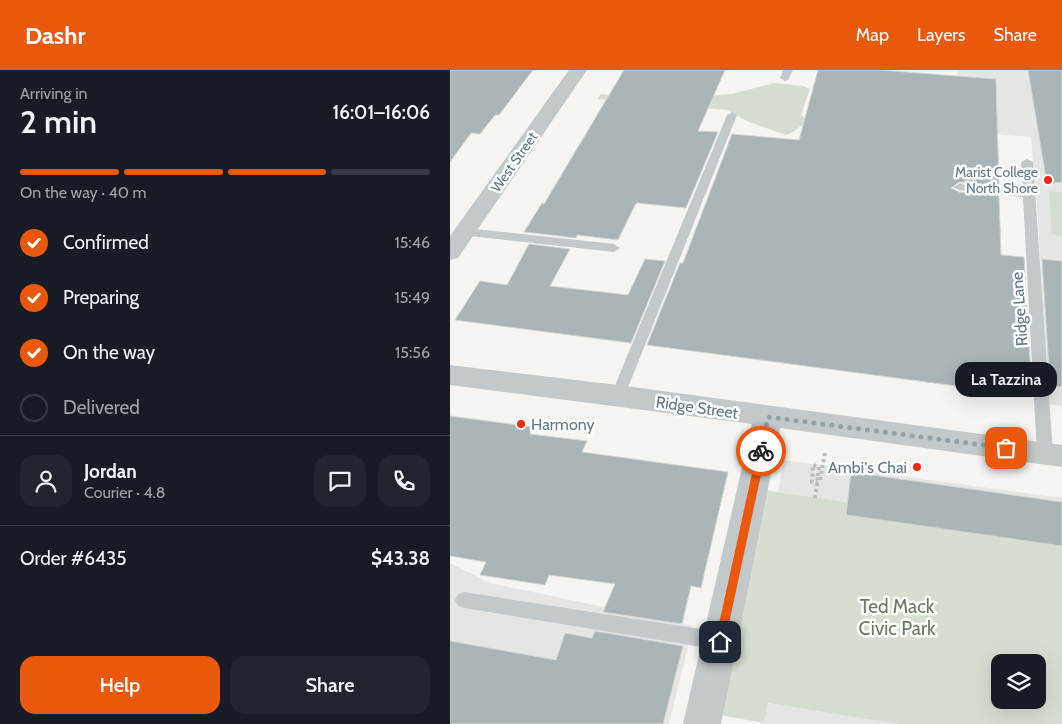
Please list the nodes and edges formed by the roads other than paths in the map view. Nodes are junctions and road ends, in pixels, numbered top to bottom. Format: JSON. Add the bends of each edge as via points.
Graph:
{"nodes":[{"id":1,"x":578,"y":70,"type":"edge"},
{"id":2,"x":732,"y":115,"type":"dead end"},
{"id":3,"x":1027,"y":162,"type":"dead end"},
{"id":4,"x":959,"y":187,"type":"dead end"},
{"id":5,"x":1029,"y":194,"type":"junction"},
{"id":6,"x":465,"y":232,"type":"junction"},
{"id":7,"x":614,"y":248,"type":"dead end"},
{"id":8,"x":450,"y":253,"type":"edge"},
{"id":9,"x":450,"y":375,"type":"edge"},
{"id":10,"x":618,"y":395,"type":"junction"},
{"id":11,"x":768,"y":417,"type":"junction"},
{"id":12,"x":1054,"y":455,"type":"edge"},
{"id":13,"x":464,"y":600,"type":"dead end"},
{"id":14,"x":720,"y":642,"type":"junction"},
{"id":15,"x":702,"y":724,"type":"edge"}],
"edges":[{"from":1,"to":6,"type":"street","name":"West Street"},
{"from":2,"to":10,"type":"lane"},
{"from":3,"to":5,"type":"lane","name":"Ridge Lane"},
{"from":4,"to":5,"type":"lane"},
{"from":5,"to":12,"type":"lane","name":"Ridge Lane"},
{"from":6,"to":7,"type":"lane"},
{"from":6,"to":8,"type":"street","name":"West Street"},
{"from":9,"to":10,"type":"street","name":"Ridge Street"},
{"from":10,"to":11,"type":"street","name":"Ridge Street"},
{"from":11,"to":12,"type":"street","name":"Ridge Street"},
{"from":11,"to":14,"type":"street"},
{"from":13,"to":14,"type":"lane"},
{"from":14,"to":15,"type":"street"}]}
